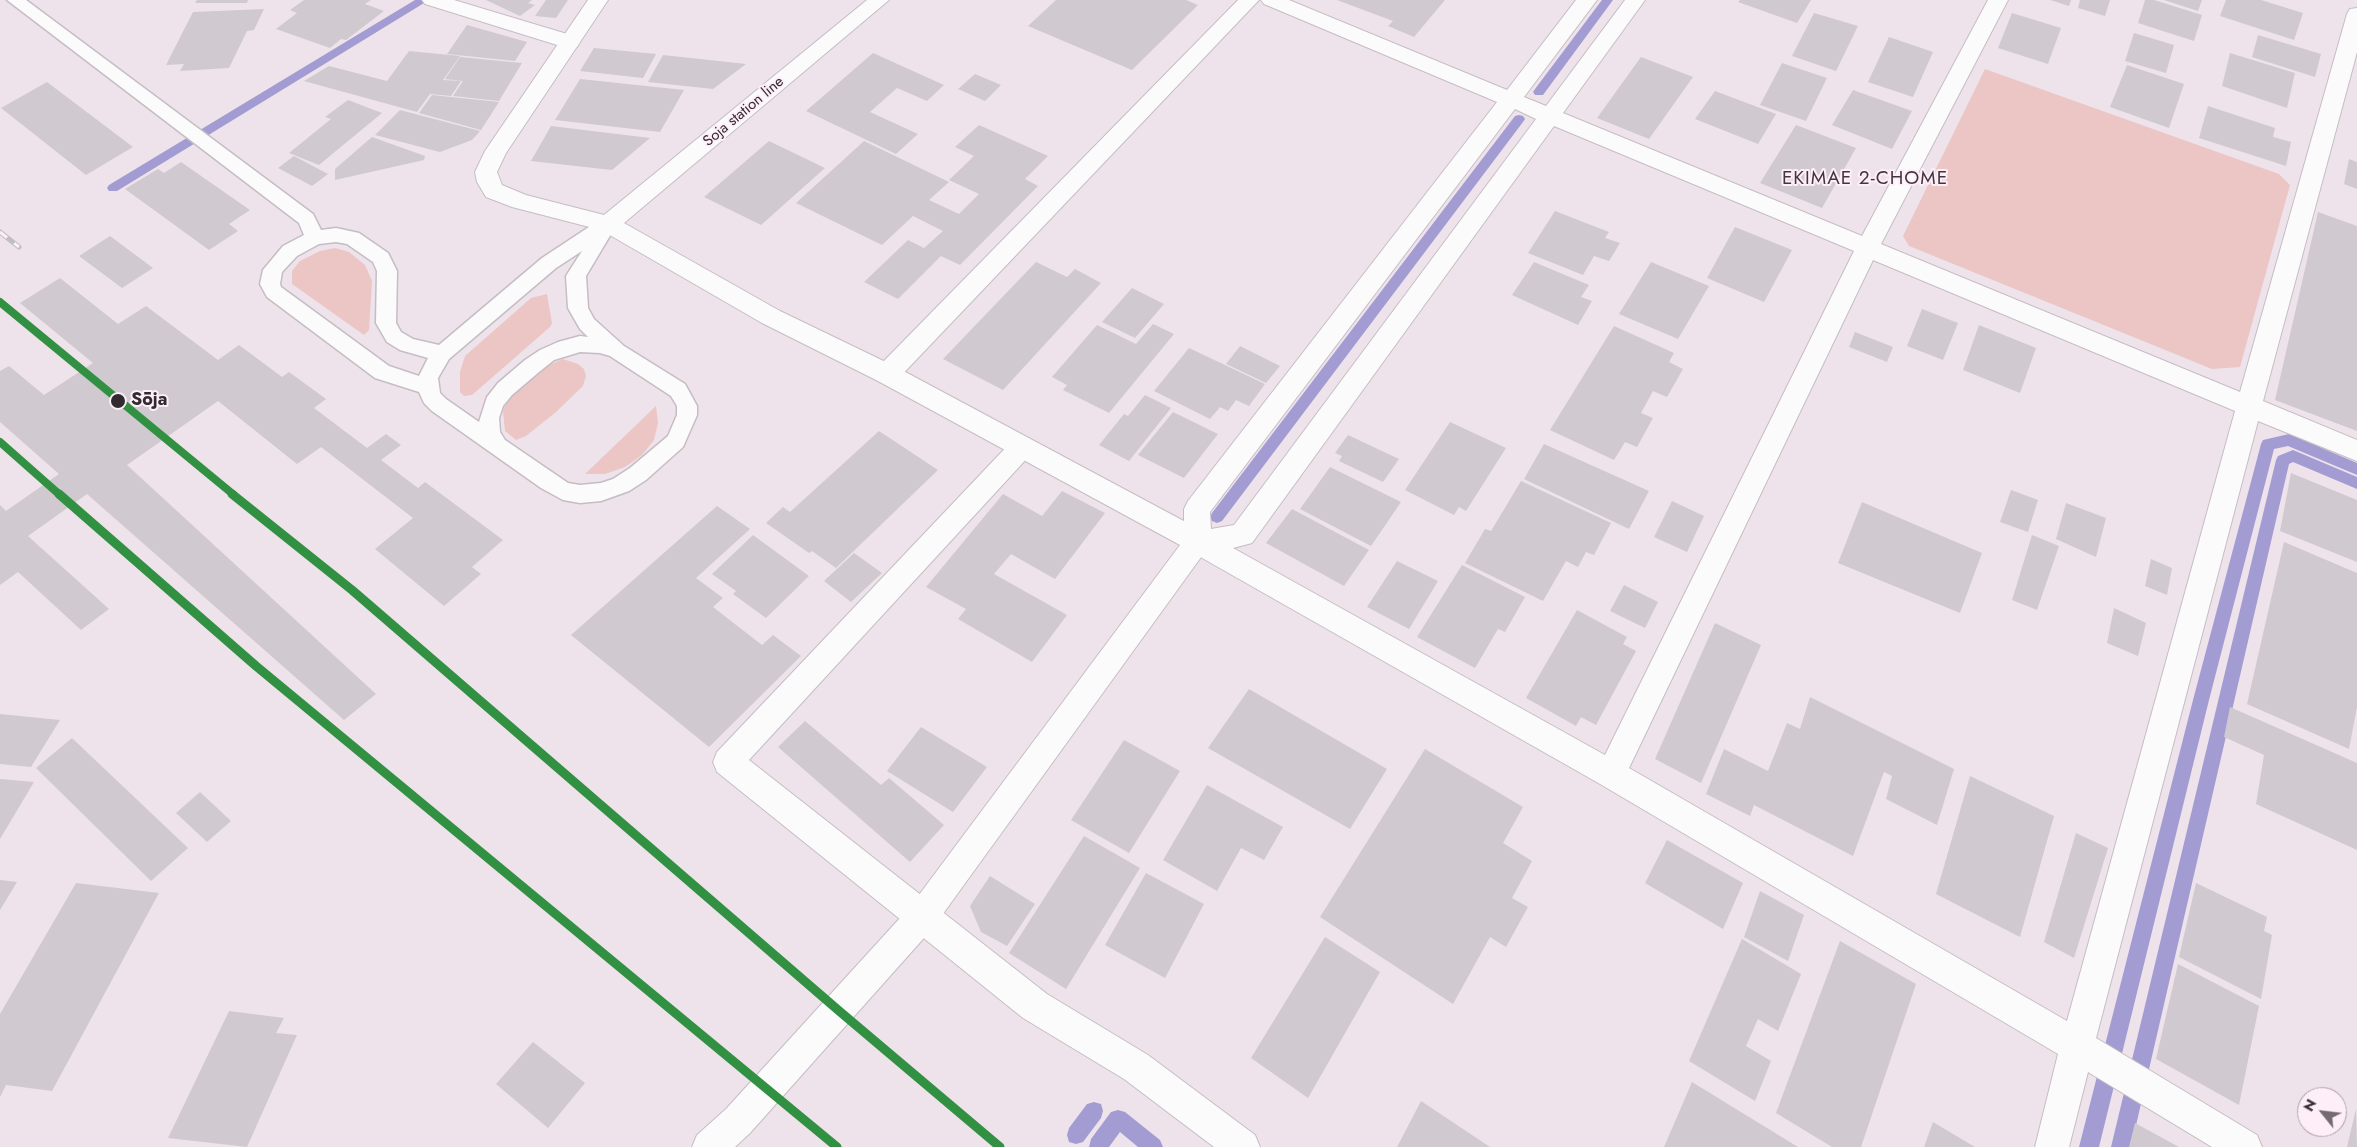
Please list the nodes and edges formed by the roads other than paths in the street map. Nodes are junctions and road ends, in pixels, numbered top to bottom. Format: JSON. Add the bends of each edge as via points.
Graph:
{"nodes":[{"id":1,"x":15,"y":0,"type":"edge"},
{"id":2,"x":432,"y":0,"type":"edge"},
{"id":3,"x":598,"y":0,"type":"edge"},
{"id":4,"x":879,"y":0,"type":"edge"},
{"id":5,"x":1249,"y":0,"type":"edge"},
{"id":6,"x":1271,"y":0,"type":"edge"},
{"id":7,"x":1588,"y":0,"type":"edge"},
{"id":8,"x":1635,"y":0,"type":"edge"},
{"id":9,"x":1998,"y":0,"type":"edge"},
{"id":10,"x":2357,"y":14,"type":"edge"},
{"id":11,"x":570,"y":42,"type":"junction"},
{"id":12,"x":1511,"y":99,"type":"junction"},
{"id":13,"x":1550,"y":115,"type":"junction"},
{"id":14,"x":608,"y":224,"type":"junction"},
{"id":15,"x":315,"y":238,"type":"junction"},
{"id":16,"x":1868,"y":246,"type":"junction"},
{"id":17,"x":616,"y":351,"type":"junction"},
{"id":18,"x":442,"y":354,"type":"junction"},
{"id":19,"x":887,"y":374,"type":"junction"},
{"id":20,"x":428,"y":387,"type":"junction"},
{"id":21,"x":2249,"y":406,"type":"junction"},
{"id":22,"x":496,"y":443,"type":"junction"},
{"id":23,"x":1022,"y":446,"type":"junction"},
{"id":24,"x":2357,"y":451,"type":"edge"},
{"id":25,"x":1198,"y":542,"type":"junction"},
{"id":26,"x":1611,"y":774,"type":"junction"},
{"id":27,"x":921,"y":918,"type":"junction"},
{"id":28,"x":2088,"y":1053,"type":"junction"},
{"id":29,"x":709,"y":1147,"type":"edge"},
{"id":30,"x":1243,"y":1147,"type":"edge"},
{"id":31,"x":2052,"y":1147,"type":"edge"},
{"id":32,"x":2245,"y":1147,"type":"edge"}],
"edges":[{"from":1,"to":15,"type":"lane","via":[[306,219]]},
{"from":2,"to":11,"type":"street"},
{"from":3,"to":11,"type":"street"},
{"from":4,"to":14,"type":"street","name":"Soja station line"},
{"from":5,"to":19,"type":"street"},
{"from":6,"to":12,"type":"street"},
{"from":7,"to":12,"type":"street"},
{"from":8,"to":13,"type":"street"},
{"from":9,"to":16,"type":"street"},
{"from":10,"to":21,"type":"street"},
{"from":11,"to":14,"type":"street","via":[[496,151],[486,172],[488,182],[494,191],[513,199]]},
{"from":12,"to":13,"type":"street"},
{"from":12,"to":25,"type":"street","via":[[1197,509]]},
{"from":13,"to":16,"type":"street"},
{"from":13,"to":25,"type":"street","via":[[1242,535]]},
{"from":14,"to":17,"type":"lane","via":[[580,267],[576,288],[578,308],[587,324]]},
{"from":14,"to":18,"type":"lane","via":[[549,263]]},
{"from":14,"to":19,"type":"street","via":[[771,316]]},
{"from":15,"to":18,"type":"lane","via":[[352,238],[381,258],[386,271],[386,323],[394,336],[407,344]]},
{"from":15,"to":20,"type":"lane","via":[[290,251],[276,264],[270,277],[274,292],[382,372]]},
{"from":16,"to":21,"type":"street"},
{"from":16,"to":26,"type":"street"},
{"from":17,"to":22,"type":"lane","via":[[602,345],[580,344],[547,355],[532,366],[494,403],[489,418],[490,433]]},
{"from":17,"to":22,"type":"lane","via":[[678,390],[687,406],[685,424],[676,440],[638,474],[601,492],[580,494],[563,490]]},
{"from":18,"to":20,"type":"lane","via":[[433,366]]},
{"from":19,"to":23,"type":"street"},
{"from":20,"to":22,"type":"lane","via":[[439,405]]},
{"from":21,"to":24,"type":"street"},
{"from":21,"to":28,"type":"street"},
{"from":23,"to":25,"type":"street"},
{"from":23,"to":27,"type":"street","via":[[728,762]]},
{"from":25,"to":26,"type":"street"},
{"from":25,"to":27,"type":"street"},
{"from":26,"to":28,"type":"street"},
{"from":27,"to":29,"type":"street","via":[[738,1121]]},
{"from":27,"to":30,"type":"street","via":[[1035,1006],[1136,1067]]},
{"from":28,"to":31,"type":"street"},
{"from":28,"to":32,"type":"street"}]}
